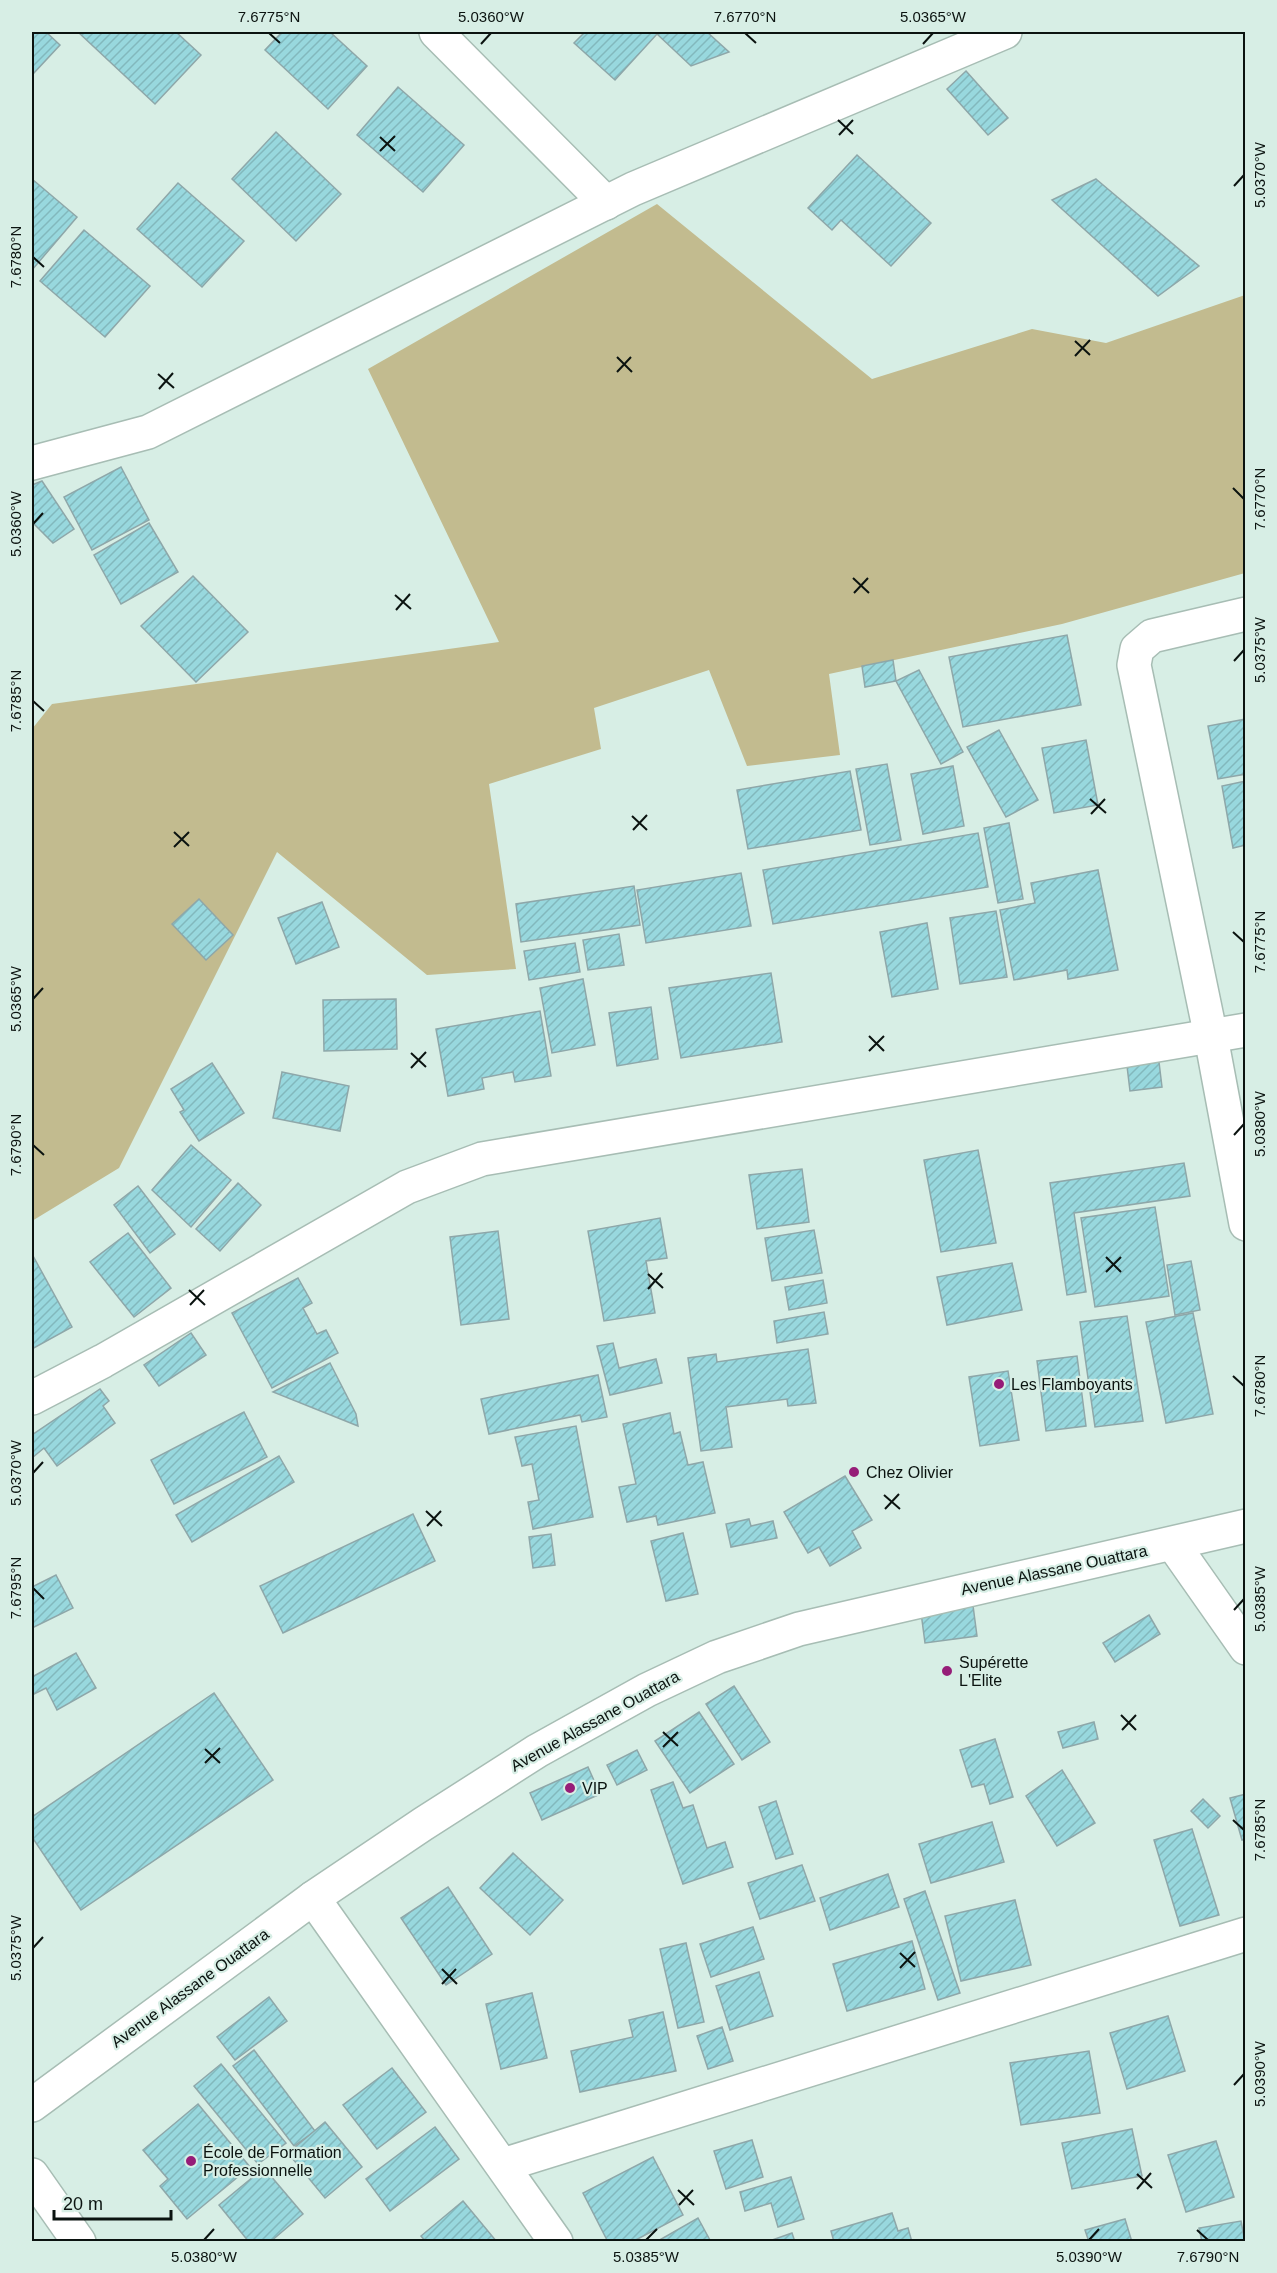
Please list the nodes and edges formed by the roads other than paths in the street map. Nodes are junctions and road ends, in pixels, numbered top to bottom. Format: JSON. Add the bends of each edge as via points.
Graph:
{"nodes":[{"id":1,"x":436,"y":32,"type":"edge"},
{"id":2,"x":1005,"y":32,"type":"edge"},
{"id":3,"x":606,"y":203,"type":"junction"},
{"id":4,"x":32,"y":463,"type":"edge"},
{"id":5,"x":1245,"y":614,"type":"edge"},
{"id":6,"x":1245,"y":1030,"type":"edge"},
{"id":7,"x":1211,"y":1037,"type":"junction"},
{"id":8,"x":1245,"y":1224,"type":"edge"},
{"id":9,"x":32,"y":1398,"type":"edge"},
{"id":10,"x":1245,"y":1526,"type":"edge"},
{"id":11,"x":1173,"y":1544,"type":"junction"},
{"id":12,"x":1245,"y":1648,"type":"edge"},
{"id":13,"x":313,"y":1898,"type":"junction"},
{"id":14,"x":1245,"y":1934,"type":"edge"},
{"id":15,"x":32,"y":2105,"type":"edge"},
{"id":16,"x":503,"y":2165,"type":"junction"},
{"id":17,"x":32,"y":2175,"type":"edge"},
{"id":18,"x":79,"y":2241,"type":"edge"},
{"id":19,"x":556,"y":2241,"type":"edge"}],
"edges":[{"from":1,"to":3,"type":"street"},
{"from":2,"to":3,"type":"street"},
{"from":3,"to":4,"type":"street","via":[[148,432]]},
{"from":5,"to":7,"type":"street","via":[[1152,636],[1137,649],[1134,664]]},
{"from":6,"to":7,"type":"street"},
{"from":7,"to":8,"type":"street"},
{"from":7,"to":9,"type":"street","via":[[482,1159],[407,1187]]},
{"from":10,"to":11,"type":"street","name":"Avenue Alassane Ouattara"},
{"from":11,"to":12,"type":"street"},
{"from":11,"to":13,"type":"street","name":"Avenue Alassane Ouattara","via":[[799,1629],[717,1657],[647,1690],[537,1751]]},
{"from":13,"to":15,"type":"street","name":"Avenue Alassane Ouattara"},
{"from":13,"to":16,"type":"street"},
{"from":14,"to":16,"type":"street"},
{"from":16,"to":19,"type":"street"},
{"from":17,"to":18,"type":"street"}]}
